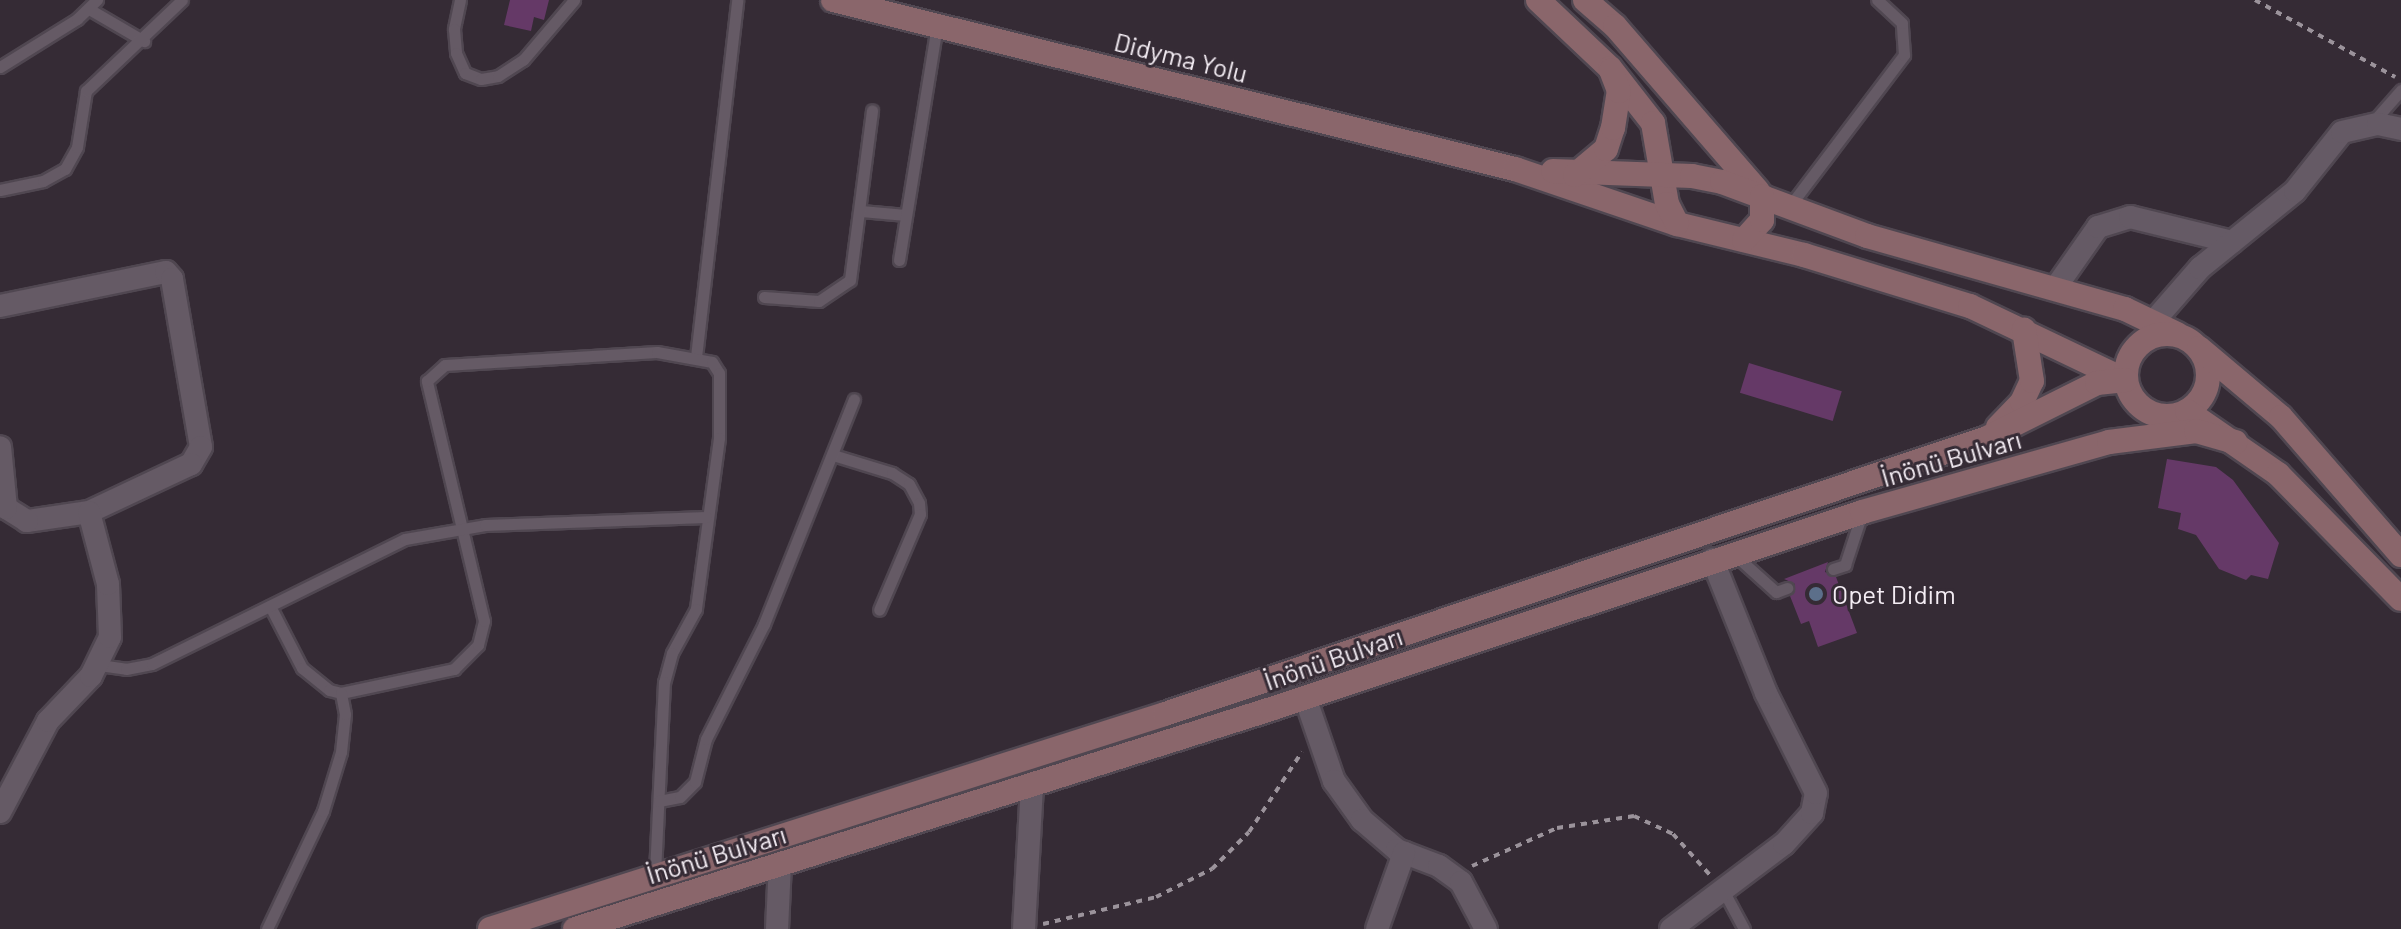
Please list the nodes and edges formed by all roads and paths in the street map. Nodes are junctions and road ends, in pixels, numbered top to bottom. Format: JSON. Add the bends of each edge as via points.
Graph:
{"nodes":[{"id":1,"x":182,"y":0,"type":"edge"},
{"id":2,"x":460,"y":0,"type":"edge"},
{"id":3,"x":574,"y":0,"type":"edge"},
{"id":4,"x":737,"y":0,"type":"edge"},
{"id":5,"x":833,"y":0,"type":"edge"},
{"id":6,"x":1538,"y":0,"type":"edge"},
{"id":7,"x":1585,"y":0,"type":"edge"},
{"id":8,"x":1877,"y":0,"type":"edge"},
{"id":9,"x":2255,"y":0,"type":"edge"},
{"id":10,"x":93,"y":4,"type":"edge"},
{"id":11,"x":937,"y":25,"type":"junction"},
{"id":12,"x":144,"y":41,"type":"junction"},
{"id":13,"x":0,"y":67,"type":"edge"},
{"id":14,"x":1610,"y":68,"type":"junction"},
{"id":15,"x":2401,"y":80,"type":"edge"},
{"id":16,"x":2401,"y":90,"type":"edge"},
{"id":17,"x":872,"y":110,"type":"dead end"},
{"id":18,"x":2370,"y":125,"type":"junction"},
{"id":19,"x":2401,"y":129,"type":"edge"},
{"id":20,"x":1515,"y":169,"type":"junction"},
{"id":21,"x":1575,"y":175,"type":"junction"},
{"id":22,"x":1664,"y":175,"type":"junction"},
{"id":23,"x":0,"y":190,"type":"edge"},
{"id":24,"x":1762,"y":196,"type":"junction"},
{"id":25,"x":1789,"y":207,"type":"junction"},
{"id":26,"x":861,"y":211,"type":"junction"},
{"id":27,"x":906,"y":215,"type":"junction"},
{"id":28,"x":1677,"y":224,"type":"junction"},
{"id":29,"x":1744,"y":240,"type":"junction"},
{"id":30,"x":2232,"y":242,"type":"junction"},
{"id":31,"x":899,"y":260,"type":"dead end"},
{"id":32,"x":2056,"y":287,"type":"junction"},
{"id":33,"x":764,"y":297,"type":"dead end"},
{"id":34,"x":0,"y":306,"type":"edge"},
{"id":35,"x":2153,"y":322,"type":"junction"},
{"id":36,"x":2024,"y":330,"type":"junction"},
{"id":37,"x":2177,"y":334,"type":"junction"},
{"id":38,"x":2199,"y":348,"type":"junction"},
{"id":39,"x":696,"y":357,"type":"junction"},
{"id":40,"x":2126,"y":380,"type":"junction"},
{"id":41,"x":854,"y":399,"type":"dead end"},
{"id":42,"x":2187,"y":411,"type":"junction"},
{"id":43,"x":2154,"y":414,"type":"junction"},
{"id":44,"x":1987,"y":438,"type":"junction"},
{"id":45,"x":2109,"y":442,"type":"junction"},
{"id":46,"x":2235,"y":442,"type":"junction"},
{"id":47,"x":0,"y":447,"type":"edge"},
{"id":48,"x":833,"y":455,"type":"junction"},
{"id":49,"x":89,"y":512,"type":"junction"},
{"id":50,"x":1862,"y":512,"type":"junction"},
{"id":51,"x":706,"y":517,"type":"junction"},
{"id":52,"x":459,"y":529,"type":"junction"},
{"id":53,"x":2401,"y":555,"type":"edge"},
{"id":54,"x":1722,"y":556,"type":"junction"},
{"id":55,"x":1833,"y":569,"type":"dead end"},
{"id":56,"x":1787,"y":588,"type":"dead end"},
{"id":57,"x":2401,"y":599,"type":"edge"},
{"id":58,"x":270,"y":606,"type":"junction"},
{"id":59,"x":879,"y":610,"type":"dead end"},
{"id":60,"x":99,"y":665,"type":"junction"},
{"id":61,"x":341,"y":693,"type":"junction"},
{"id":62,"x":1305,"y":697,"type":"junction"},
{"id":63,"x":1317,"y":730,"type":"junction"},
{"id":64,"x":1032,"y":785,"type":"junction"},
{"id":65,"x":659,"y":801,"type":"junction"},
{"id":66,"x":0,"y":812,"type":"edge"},
{"id":67,"x":1404,"y":853,"type":"junction"},
{"id":68,"x":780,"y":864,"type":"junction"},
{"id":69,"x":655,"y":877,"type":"junction"},
{"id":70,"x":1454,"y":877,"type":"junction"},
{"id":71,"x":1723,"y":890,"type":"junction"},
{"id":72,"x":267,"y":929,"type":"edge"},
{"id":73,"x":490,"y":929,"type":"edge"},
{"id":74,"x":575,"y":929,"type":"edge"},
{"id":75,"x":777,"y":929,"type":"edge"},
{"id":76,"x":1024,"y":929,"type":"edge"},
{"id":77,"x":1377,"y":929,"type":"edge"},
{"id":78,"x":1486,"y":929,"type":"edge"},
{"id":79,"x":1671,"y":929,"type":"edge"},
{"id":80,"x":1744,"y":929,"type":"edge"}],
"edges":[{"from":1,"to":12,"type":"lane"},
{"from":2,"to":3,"type":"lane","via":[[456,53],[465,73],[481,79],[498,76],[523,60]]},
{"from":4,"to":39,"type":"lane"},
{"from":5,"to":11,"type":"main road","name":"Didyma Yolu"},
{"from":6,"to":14,"type":"main road"},
{"from":7,"to":24,"type":"main road","via":[[1615,26]]},
{"from":8,"to":25,"type":"lane","via":[[1902,23],[1904,55]]},
{"from":9,"to":15,"type":"path"},
{"from":10,"to":12,"type":"lane"},
{"from":10,"to":13,"type":"lane"},
{"from":11,"to":20,"type":"main road","name":"Didyma Yolu"},
{"from":11,"to":27,"type":"lane"},
{"from":12,"to":23,"type":"lane","via":[[86,91],[77,147],[65,169],[43,181]]},
{"from":14,"to":21,"type":"main road","via":[[1619,91],[1613,128],[1606,149]]},
{"from":14,"to":22,"type":"main road","via":[[1653,123]]},
{"from":16,"to":18,"type":"lane"},
{"from":17,"to":26,"type":"lane"},
{"from":18,"to":19,"type":"street"},
{"from":18,"to":30,"type":"street","via":[[2342,132],[2295,191]]},
{"from":20,"to":21,"type":"main road"},
{"from":20,"to":28,"type":"main road"},
{"from":21,"to":22,"type":"main road"},
{"from":22,"to":24,"type":"main road","via":[[1722,182]]},
{"from":22,"to":28,"type":"main road","via":[[1667,204]]},
{"from":24,"to":25,"type":"main road"},
{"from":24,"to":29,"type":"main road","via":[[1762,220]]},
{"from":25,"to":32,"type":"main road","via":[[1867,236]]},
{"from":26,"to":27,"type":"lane"},
{"from":26,"to":33,"type":"lane","via":[[855,270],[842,289],[819,301]]},
{"from":27,"to":31,"type":"lane"},
{"from":28,"to":29,"type":"main road"},
{"from":29,"to":36,"type":"main road","via":[[1970,306]]},
{"from":30,"to":32,"type":"street","via":[[2130,217],[2098,227]]},
{"from":30,"to":35,"type":"street","via":[[2200,268]]},
{"from":32,"to":35,"type":"main road"},
{"from":34,"to":49,"type":"street","via":[[158,270],[172,279],[200,453],[191,464]]},
{"from":35,"to":37,"type":"main road"},
{"from":36,"to":40,"type":"main road"},
{"from":36,"to":44,"type":"main road","via":[[2033,360],[2032,381],[2022,402]]},
{"from":37,"to":38,"type":"main road"},
{"from":37,"to":40,"type":"main road","via":[[2164,333],[2139,344],[2126,367]]},
{"from":38,"to":42,"type":"main road","via":[[2208,383]]},
{"from":38,"to":53,"type":"main road","via":[[2281,417]]},
{"from":39,"to":51,"type":"lane","via":[[712,362],[719,373],[719,438]]},
{"from":39,"to":52,"type":"lane","via":[[657,352],[445,365],[427,381]]},
{"from":40,"to":43,"type":"main road","via":[[2135,402]]},
{"from":40,"to":44,"type":"main road","name":"İnönü Bulvarı","via":[[2097,383]]},
{"from":41,"to":48,"type":"lane"},
{"from":42,"to":43,"type":"main road"},
{"from":42,"to":46,"type":"main road"},
{"from":43,"to":45,"type":"main road"},
{"from":44,"to":69,"type":"main road","name":"İnönü Bulvarı","via":[[1165,714]]},
{"from":45,"to":46,"type":"main road","via":[[2196,431]]},
{"from":45,"to":50,"type":"main road","name":"İnönü Bulvarı"},
{"from":46,"to":57,"type":"main road","via":[[2278,474]]},
{"from":47,"to":49,"type":"street","via":[[6,508],[15,518]]},
{"from":48,"to":59,"type":"lane","via":[[892,473],[909,484],[919,503],[920,514]]},
{"from":48,"to":65,"type":"lane","via":[[764,624],[706,739],[695,782],[680,797]]},
{"from":49,"to":60,"type":"street","via":[[113,621]]},
{"from":50,"to":54,"type":"main road","name":"İnönü Bulvarı"},
{"from":50,"to":55,"type":"lane","via":[[1845,565]]},
{"from":51,"to":52,"type":"lane"},
{"from":51,"to":65,"type":"lane","via":[[696,609],[672,653],[664,682]]},
{"from":52,"to":58,"type":"lane","via":[[405,539]]},
{"from":52,"to":61,"type":"lane","via":[[484,621],[472,655],[454,669]]},
{"from":54,"to":56,"type":"lane","via":[[1776,592]]},
{"from":54,"to":62,"type":"main road","name":"İnönü Bulvarı"},
{"from":54,"to":71,"type":"street","via":[[1766,693],[1816,793],[1812,813],[1784,844]]},
{"from":58,"to":60,"type":"lane","via":[[152,664],[126,669]]},
{"from":58,"to":61,"type":"lane","via":[[302,668],[318,684]]},
{"from":60,"to":66,"type":"street","via":[[48,721]]},
{"from":61,"to":72,"type":"lane","via":[[344,727],[332,782]]},
{"from":62,"to":63,"type":"street"},
{"from":62,"to":64,"type":"main road","name":"İnönü Bulvarı"},
{"from":63,"to":67,"type":"street","via":[[1334,781],[1362,820]]},
{"from":63,"to":76,"type":"path","via":[[1249,832],[1212,869],[1156,897]]},
{"from":64,"to":68,"type":"main road","name":"İnönü Bulvarı"},
{"from":64,"to":76,"type":"street"},
{"from":65,"to":69,"type":"lane"},
{"from":67,"to":70,"type":"street"},
{"from":67,"to":77,"type":"street"},
{"from":68,"to":74,"type":"main road","name":"İnönü Bulvarı"},
{"from":68,"to":75,"type":"street"},
{"from":69,"to":73,"type":"main road","name":"İnönü Bulvarı"},
{"from":70,"to":71,"type":"path","via":[[1557,828],[1634,816],[1673,834]]},
{"from":70,"to":78,"type":"street"},
{"from":71,"to":79,"type":"street"},
{"from":71,"to":80,"type":"lane"}]}
